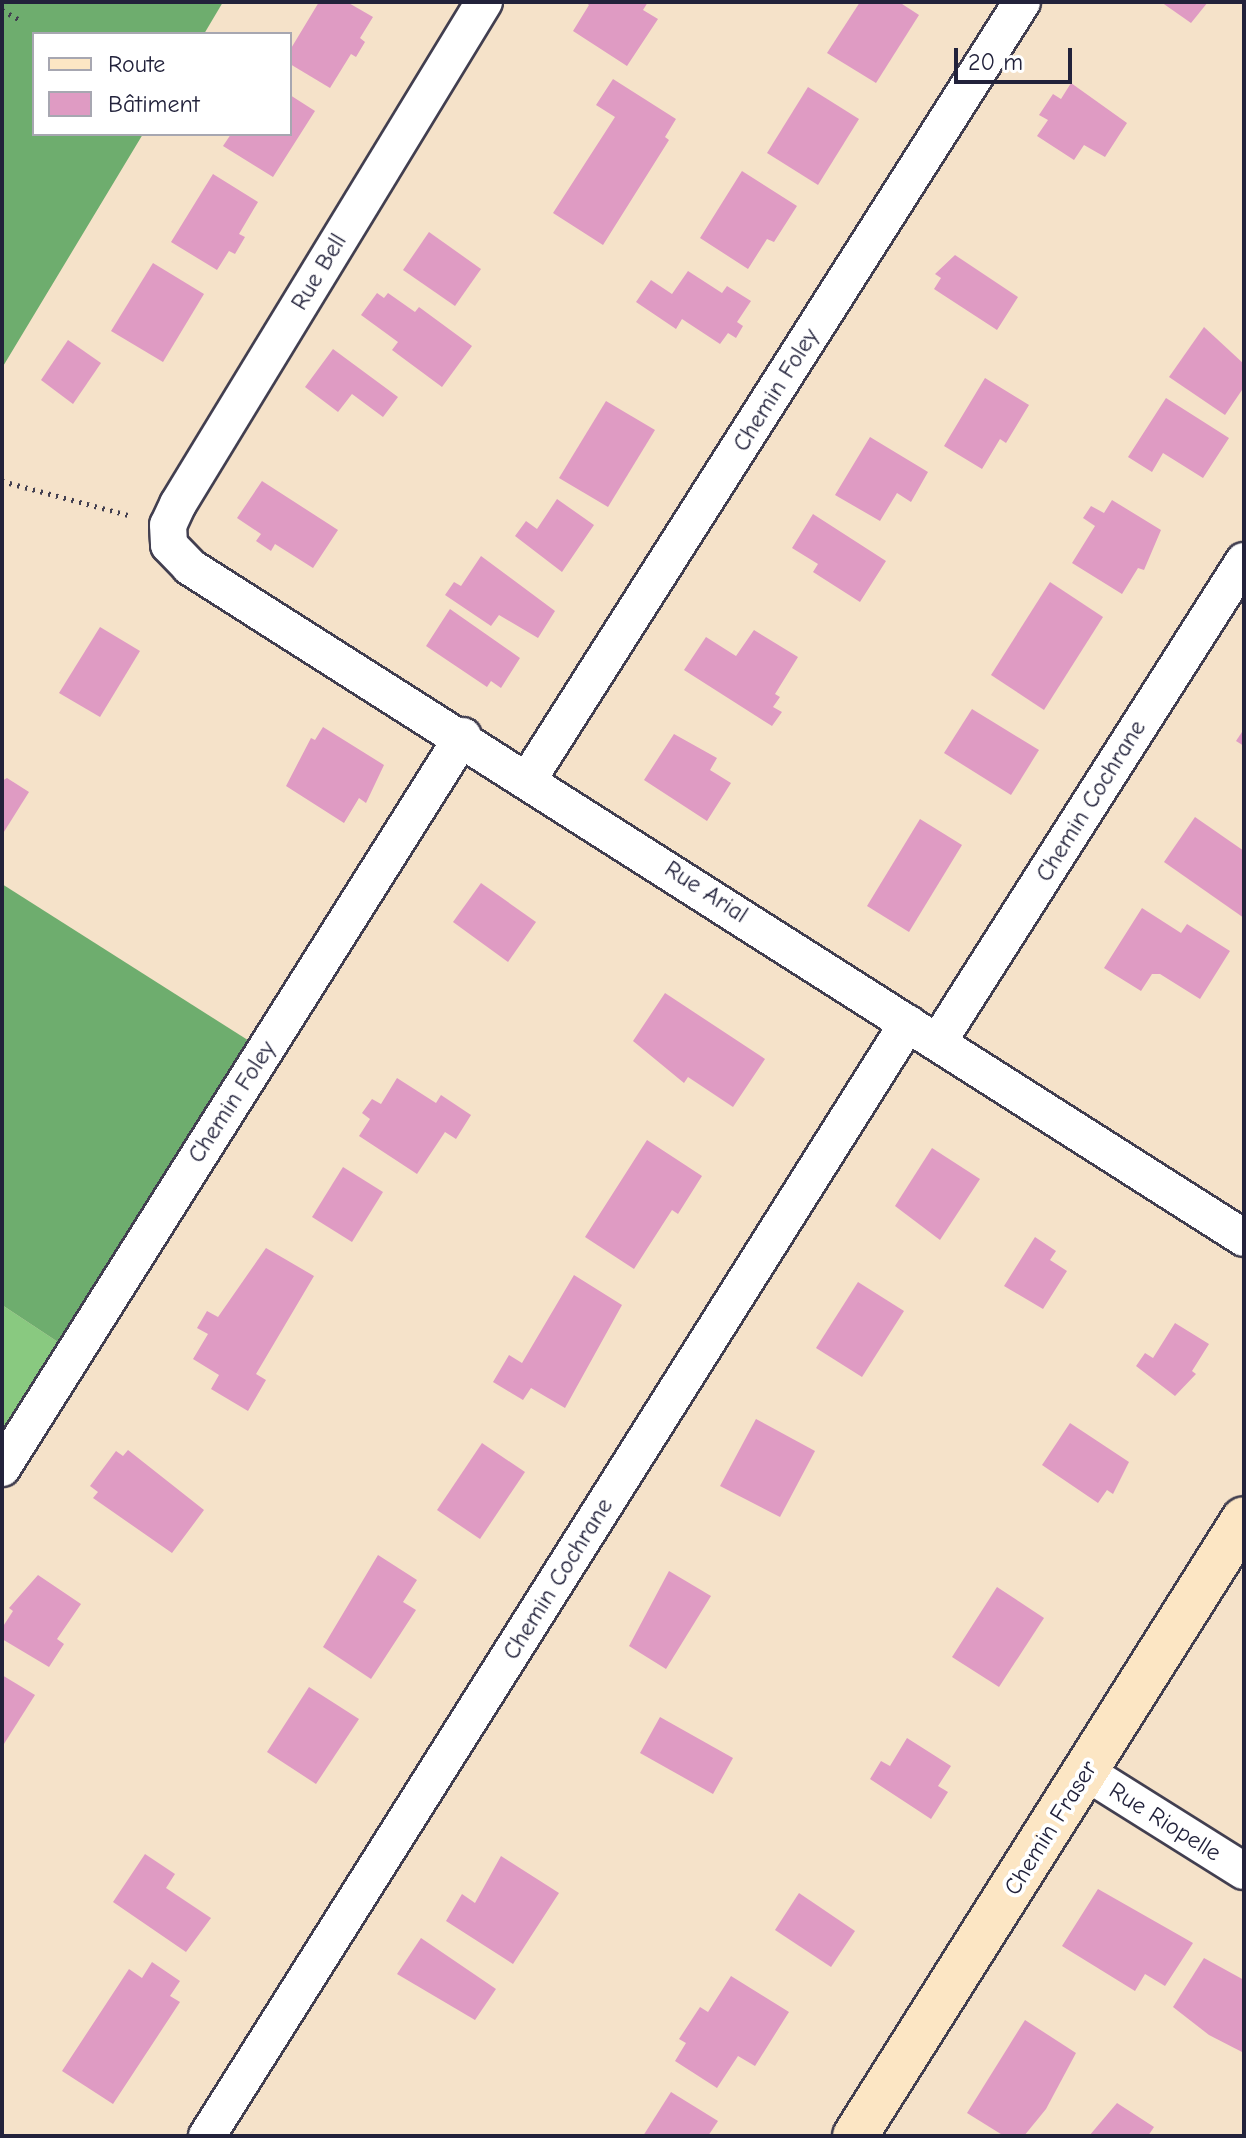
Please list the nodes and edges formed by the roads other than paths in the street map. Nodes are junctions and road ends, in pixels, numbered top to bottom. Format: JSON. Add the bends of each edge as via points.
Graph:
{"nodes":[{"id":1,"x":484,"y":2,"type":"edge"},
{"id":2,"x":1022,"y":2,"type":"edge"},
{"id":3,"x":168,"y":535,"type":"joint"},
{"id":4,"x":1244,"y":561,"type":"edge"},
{"id":5,"x":463,"y":736,"type":"junction"},
{"id":6,"x":529,"y":778,"type":"junction"},
{"id":7,"x":923,"y":1032,"type":"junction"},
{"id":8,"x":1244,"y":1238,"type":"edge"},
{"id":9,"x":2,"y":1468,"type":"edge"},
{"id":10,"x":1244,"y":1519,"type":"edge"},
{"id":11,"x":1086,"y":1772,"type":"junction"},
{"id":12,"x":1244,"y":1871,"type":"edge"},
{"id":13,"x":207,"y":2136,"type":"edge"},
{"id":14,"x":855,"y":2136,"type":"edge"}],
"edges":[{"from":1,"to":3,"type":"street","name":"Rue Bell"},
{"from":2,"to":6,"type":"street","name":"Chemin Foley"},
{"from":3,"to":5,"type":"street","name":"Rue Arial","via":[[190,567]]},
{"from":4,"to":7,"type":"street","name":"Chemin Cochrane"},
{"from":5,"to":6,"type":"street","name":"Rue Arial"},
{"from":5,"to":9,"type":"street","name":"Chemin Foley"},
{"from":6,"to":7,"type":"street","name":"Rue Arial"},
{"from":7,"to":8,"type":"street","name":"Rue Arial"},
{"from":7,"to":13,"type":"street","name":"Chemin Cochrane"},
{"from":10,"to":11,"type":"street","name":"Chemin Fraser"},
{"from":11,"to":12,"type":"street","name":"Rue Riopelle"},
{"from":11,"to":14,"type":"street","name":"Chemin Fraser"}]}
